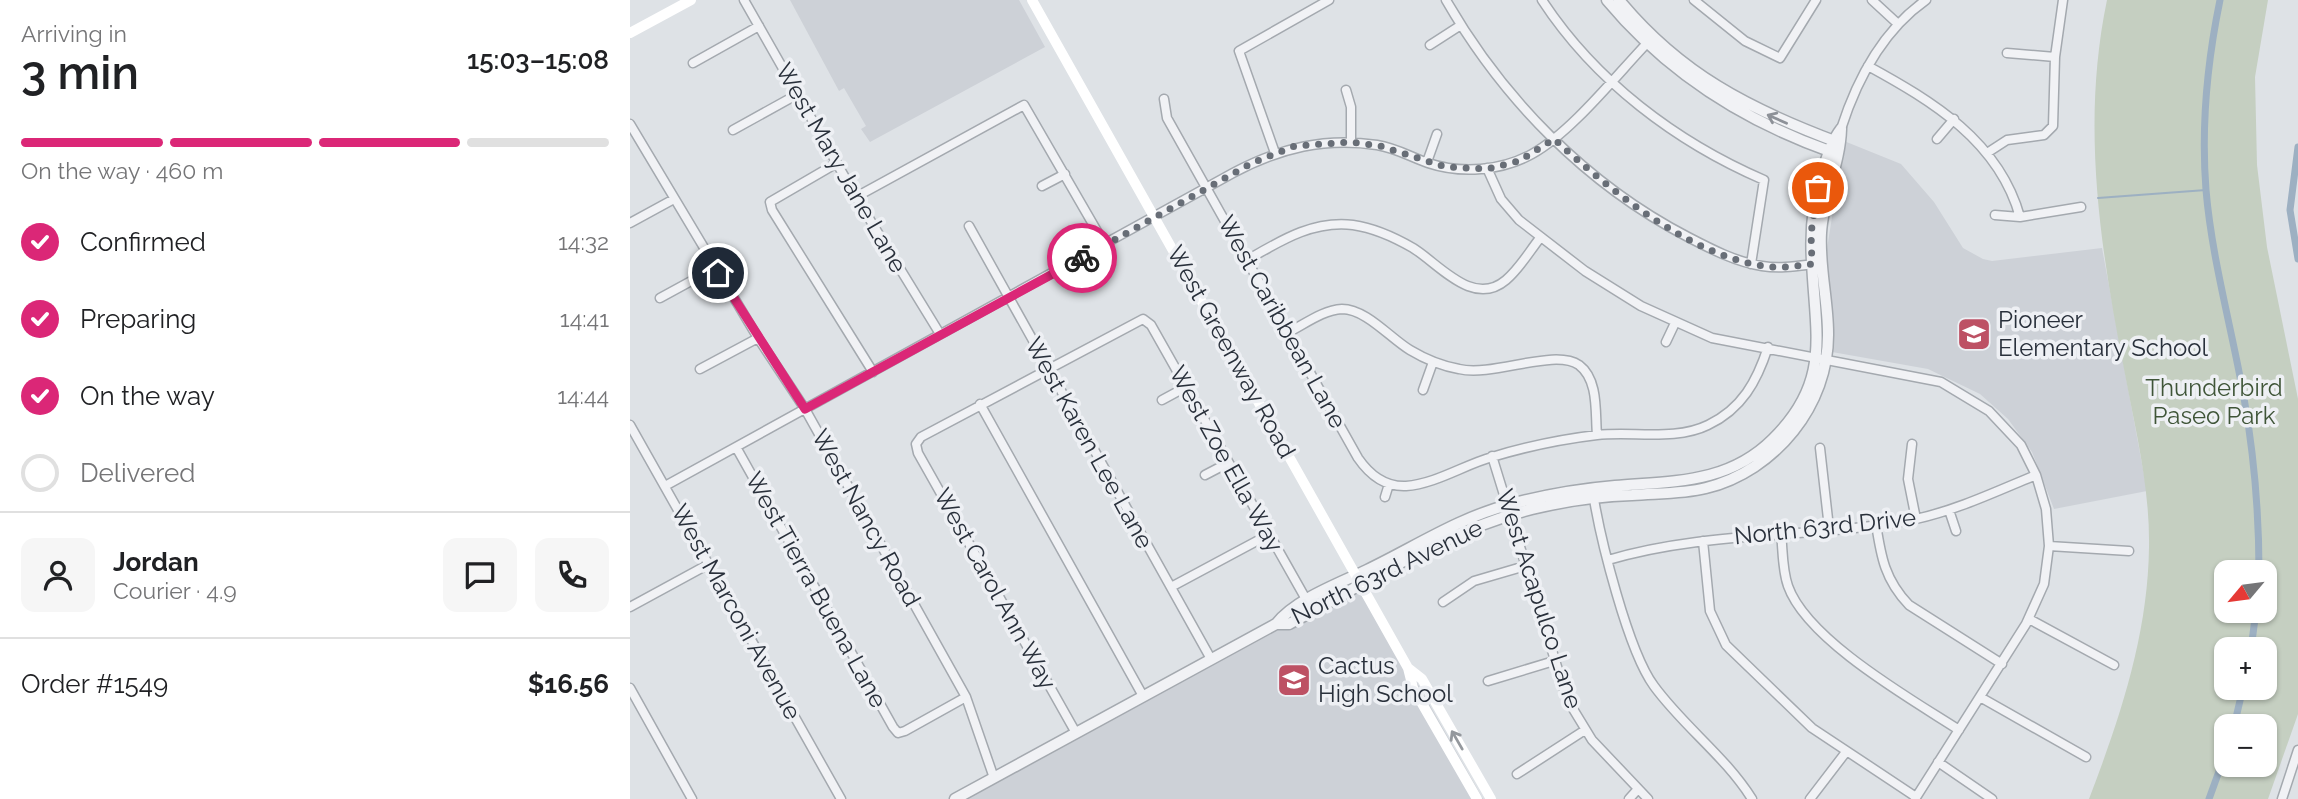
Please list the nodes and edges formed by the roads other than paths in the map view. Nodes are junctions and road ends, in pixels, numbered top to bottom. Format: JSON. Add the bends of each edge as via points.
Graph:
{"nodes":[{"id":1,"x":691,"y":0,"type":"edge"},
{"id":2,"x":744,"y":0,"type":"edge"},
{"id":3,"x":1032,"y":0,"type":"edge"},
{"id":4,"x":1329,"y":0,"type":"edge"},
{"id":5,"x":1446,"y":0,"type":"edge"},
{"id":6,"x":1542,"y":0,"type":"edge"},
{"id":7,"x":1606,"y":0,"type":"edge"},
{"id":8,"x":1619,"y":0,"type":"edge"},
{"id":9,"x":1694,"y":0,"type":"edge"},
{"id":10,"x":1816,"y":0,"type":"edge"},
{"id":11,"x":1872,"y":0,"type":"edge"},
{"id":12,"x":1926,"y":0,"type":"edge"},
{"id":13,"x":2063,"y":0,"type":"edge"},
{"id":14,"x":1898,"y":24,"type":"junction"},
{"id":15,"x":1461,"y":25,"type":"junction"},
{"id":16,"x":759,"y":26,"type":"junction"},
{"id":17,"x":630,"y":33,"type":"edge"},
{"id":18,"x":1650,"y":40,"type":"junction"},
{"id":19,"x":1430,"y":45,"type":"dead end"},
{"id":20,"x":2007,"y":52,"type":"dead end"},
{"id":21,"x":2055,"y":57,"type":"junction"},
{"id":22,"x":693,"y":62,"type":"dead end"},
{"id":23,"x":1868,"y":66,"type":"junction"},
{"id":24,"x":1610,"y":81,"type":"junction"},
{"id":25,"x":1346,"y":90,"type":"dead end"},
{"id":26,"x":798,"y":94,"type":"junction"},
{"id":27,"x":1164,"y":99,"type":"dead end"},
{"id":28,"x":1954,"y":119,"type":"junction"},
{"id":29,"x":630,"y":124,"type":"edge"},
{"id":30,"x":1841,"y":129,"type":"joint"},
{"id":31,"x":733,"y":131,"type":"dead end"},
{"id":32,"x":1437,"y":134,"type":"dead end"},
{"id":33,"x":1554,"y":139,"type":"junction"},
{"id":34,"x":1937,"y":139,"type":"dead end"},
{"id":35,"x":1351,"y":142,"type":"junction"},
{"id":36,"x":1835,"y":147,"type":"junction"},
{"id":37,"x":1275,"y":153,"type":"junction"},
{"id":38,"x":1987,"y":153,"type":"junction"},
{"id":39,"x":1427,"y":162,"type":"junction"},
{"id":40,"x":837,"y":163,"type":"junction"},
{"id":41,"x":1487,"y":169,"type":"junction"},
{"id":42,"x":1065,"y":174,"type":"junction"},
{"id":43,"x":1042,"y":186,"type":"dead end"},
{"id":44,"x":1206,"y":189,"type":"junction"},
{"id":45,"x":856,"y":197,"type":"junction"},
{"id":46,"x":674,"y":199,"type":"junction"},
{"id":47,"x":2081,"y":206,"type":"dead end"},
{"id":48,"x":1995,"y":215,"type":"dead end"},
{"id":49,"x":2020,"y":217,"type":"junction"},
{"id":50,"x":1155,"y":218,"type":"junction"},
{"id":51,"x":630,"y":223,"type":"edge"},
{"id":52,"x":969,"y":226,"type":"dead end"},
{"id":53,"x":1540,"y":238,"type":"junction"},
{"id":54,"x":1105,"y":245,"type":"junction"},
{"id":55,"x":1247,"y":260,"type":"junction"},
{"id":56,"x":1751,"y":264,"type":"junction"},
{"id":57,"x":1816,"y":264,"type":"junction"},
{"id":58,"x":715,"y":268,"type":"junction"},
{"id":59,"x":660,"y":298,"type":"dead end"},
{"id":60,"x":1008,"y":298,"type":"junction"},
{"id":61,"x":1675,"y":323,"type":"junction"},
{"id":62,"x":1289,"y":332,"type":"junction"},
{"id":63,"x":940,"y":334,"type":"junction"},
{"id":64,"x":758,"y":338,"type":"junction"},
{"id":65,"x":1666,"y":342,"type":"dead end"},
{"id":66,"x":1768,"y":347,"type":"junction"},
{"id":67,"x":1821,"y":357,"type":"junction"},
{"id":68,"x":1433,"y":362,"type":"junction"},
{"id":69,"x":700,"y":369,"type":"dead end"},
{"id":70,"x":1048,"y":369,"type":"junction"},
{"id":71,"x":873,"y":372,"type":"junction"},
{"id":72,"x":1186,"y":387,"type":"junction"},
{"id":73,"x":1423,"y":390,"type":"dead end"},
{"id":74,"x":1162,"y":400,"type":"dead end"},
{"id":75,"x":980,"y":404,"type":"junction"},
{"id":76,"x":805,"y":409,"type":"junction"},
{"id":77,"x":630,"y":425,"type":"edge"},
{"id":78,"x":1597,"y":435,"type":"junction"},
{"id":79,"x":1912,"y":444,"type":"dead end"},
{"id":80,"x":736,"y":447,"type":"junction"},
{"id":81,"x":1820,"y":448,"type":"dead end"},
{"id":82,"x":1492,"y":456,"type":"junction"},
{"id":83,"x":1228,"y":463,"type":"junction"},
{"id":84,"x":1205,"y":475,"type":"dead end"},
{"id":85,"x":2036,"y":475,"type":"junction"},
{"id":86,"x":1389,"y":484,"type":"junction"},
{"id":87,"x":665,"y":486,"type":"junction"},
{"id":88,"x":1593,"y":493,"type":"junction"},
{"id":89,"x":1385,"y":497,"type":"dead end"},
{"id":90,"x":1509,"y":510,"type":"junction"},
{"id":91,"x":1949,"y":510,"type":"junction"},
{"id":92,"x":1916,"y":519,"type":"junction"},
{"id":93,"x":1876,"y":524,"type":"junction"},
{"id":94,"x":1829,"y":528,"type":"junction"},
{"id":95,"x":1956,"y":531,"type":"dead end"},
{"id":96,"x":1781,"y":533,"type":"junction"},
{"id":97,"x":1268,"y":535,"type":"junction"},
{"id":98,"x":1703,"y":541,"type":"junction"},
{"id":99,"x":2049,"y":546,"type":"junction"},
{"id":100,"x":2129,"y":551,"type":"dead end"},
{"id":101,"x":1608,"y":560,"type":"junction"},
{"id":102,"x":709,"y":564,"type":"junction"},
{"id":103,"x":1525,"y":566,"type":"junction"},
{"id":104,"x":1359,"y":580,"type":"junction"},
{"id":105,"x":1171,"y":587,"type":"junction"},
{"id":106,"x":1307,"y":601,"type":"junction"},
{"id":107,"x":1443,"y":601,"type":"dead end"},
{"id":108,"x":630,"y":607,"type":"edge"},
{"id":109,"x":2029,"y":619,"type":"junction"},
{"id":110,"x":1276,"y":624,"type":"junction"},
{"id":111,"x":1211,"y":659,"type":"junction"},
{"id":112,"x":1554,"y":661,"type":"junction"},
{"id":113,"x":2002,"y":664,"type":"junction"},
{"id":114,"x":2114,"y":664,"type":"dead end"},
{"id":115,"x":1409,"y":668,"type":"junction"},
{"id":116,"x":1488,"y":681,"type":"dead end"},
{"id":117,"x":630,"y":688,"type":"edge"},
{"id":118,"x":966,"y":696,"type":"junction"},
{"id":119,"x":1143,"y":696,"type":"junction"},
{"id":120,"x":1980,"y":696,"type":"junction"},
{"id":121,"x":1585,"y":730,"type":"junction"},
{"id":122,"x":1959,"y":730,"type":"junction"},
{"id":123,"x":1076,"y":733,"type":"junction"},
{"id":124,"x":2298,"y":750,"type":"edge"},
{"id":125,"x":1846,"y":752,"type":"junction"},
{"id":126,"x":2086,"y":757,"type":"dead end"},
{"id":127,"x":1938,"y":762,"type":"junction"},
{"id":128,"x":1517,"y":775,"type":"dead end"},
{"id":129,"x":995,"y":778,"type":"junction"},
{"id":130,"x":2288,"y":783,"type":"junction"},
{"id":131,"x":2298,"y":786,"type":"edge"},
{"id":132,"x":1638,"y":789,"type":"junction"},
{"id":133,"x":1916,"y":798,"type":"edge"},
{"id":134,"x":692,"y":799,"type":"edge"},
{"id":135,"x":841,"y":799,"type":"edge"},
{"id":136,"x":955,"y":799,"type":"edge"},
{"id":137,"x":1477,"y":799,"type":"edge"},
{"id":138,"x":1491,"y":799,"type":"edge"},
{"id":139,"x":1629,"y":799,"type":"edge"},
{"id":140,"x":1648,"y":799,"type":"edge"},
{"id":141,"x":1752,"y":799,"type":"edge"},
{"id":142,"x":1810,"y":799,"type":"edge"},
{"id":143,"x":1992,"y":799,"type":"edge"},
{"id":144,"x":2282,"y":799,"type":"edge"}],
"edges":[{"from":1,"to":17,"type":"main road"},
{"from":2,"to":16,"type":"street","name":"West Mary Jane Lane"},
{"from":3,"to":50,"type":"main road","name":"West Greenway Road"},
{"from":4,"to":37,"type":"street","via":[[1239,51]]},
{"from":5,"to":15,"type":"street"},
{"from":6,"to":24,"type":"street"},
{"from":7,"to":18,"type":"street"},
{"from":8,"to":18,"type":"street"},
{"from":9,"to":10,"type":"street","via":[[1745,41],[1780,58]]},
{"from":11,"to":14,"type":"street"},
{"from":12,"to":14,"type":"street","name":"North 63rd Avenue"},
{"from":13,"to":21,"type":"street"},
{"from":14,"to":23,"type":"street","name":"North 63rd Avenue"},
{"from":15,"to":19,"type":"street"},
{"from":15,"to":33,"type":"street","via":[[1504,85]]},
{"from":16,"to":22,"type":"street"},
{"from":16,"to":26,"type":"street","name":"West Mary Jane Lane"},
{"from":18,"to":24,"type":"street"},
{"from":18,"to":36,"type":"street","via":[[1692,81],[1740,112]]},
{"from":20,"to":21,"type":"street"},
{"from":21,"to":38,"type":"street","via":[[2050,132],[2007,140]]},
{"from":23,"to":28,"type":"street"},
{"from":23,"to":30,"type":"street","name":"North 63rd Avenue"},
{"from":24,"to":33,"type":"street"},
{"from":24,"to":56,"type":"street","via":[[1691,142],[1764,180]]},
{"from":25,"to":35,"type":"street"},
{"from":26,"to":31,"type":"street"},
{"from":26,"to":40,"type":"street","name":"West Mary Jane Lane"},
{"from":27,"to":44,"type":"street","name":"West Caribbean Lane","via":[[1167,118]]},
{"from":28,"to":34,"type":"street"},
{"from":28,"to":38,"type":"street"},
{"from":29,"to":46,"type":"street","name":"West Nancy Road"},
{"from":30,"to":36,"type":"street","name":"North 63rd Avenue"},
{"from":32,"to":39,"type":"street"},
{"from":33,"to":41,"type":"street","via":[[1519,161]]},
{"from":33,"to":56,"type":"street","via":[[1598,178],[1666,226]]},
{"from":35,"to":37,"type":"street","via":[[1316,143]]},
{"from":35,"to":39,"type":"street","via":[[1380,146]]},
{"from":36,"to":57,"type":"street","name":"North 63rd Avenue"},
{"from":37,"to":44,"type":"street"},
{"from":38,"to":49,"type":"street","via":[[2009,187]]},
{"from":39,"to":41,"type":"street"},
{"from":40,"to":45,"type":"street","name":"West Mary Jane Lane"},
{"from":40,"to":71,"type":"street","via":[[770,202]]},
{"from":41,"to":53,"type":"street","via":[[1510,211]]},
{"from":42,"to":43,"type":"street"},
{"from":42,"to":45,"type":"street","via":[[1024,105]]},
{"from":42,"to":54,"type":"street"},
{"from":44,"to":50,"type":"street"},
{"from":44,"to":55,"type":"street","name":"West Caribbean Lane"},
{"from":45,"to":63,"type":"street","name":"West Mary Jane Lane"},
{"from":46,"to":51,"type":"street"},
{"from":46,"to":58,"type":"street","name":"West Nancy Road"},
{"from":47,"to":49,"type":"street"},
{"from":48,"to":49,"type":"street"},
{"from":50,"to":54,"type":"street"},
{"from":50,"to":104,"type":"main road","name":"West Greenway Road"},
{"from":52,"to":60,"type":"street","name":"West Karen Lee Lane"},
{"from":53,"to":55,"type":"street","via":[[1505,281],[1475,289],[1383,233],[1350,225],[1318,226]]},
{"from":53,"to":61,"type":"street","via":[[1608,287]]},
{"from":54,"to":60,"type":"street"},
{"from":55,"to":62,"type":"street","name":"West Caribbean Lane"},
{"from":56,"to":57,"type":"street","via":[[1777,268]]},
{"from":57,"to":67,"type":"street","name":"North 63rd Avenue","via":[[1823,321]]},
{"from":58,"to":59,"type":"street"},
{"from":58,"to":64,"type":"street","name":"West Nancy Road"},
{"from":60,"to":63,"type":"street"},
{"from":60,"to":70,"type":"street","name":"West Karen Lee Lane"},
{"from":61,"to":65,"type":"street"},
{"from":61,"to":66,"type":"street","via":[[1712,338]]},
{"from":62,"to":68,"type":"street","via":[[1333,310],[1352,310]]},
{"from":62,"to":86,"type":"street","name":"West Caribbean Lane","via":[[1364,466]]},
{"from":63,"to":71,"type":"street"},
{"from":64,"to":69,"type":"street"},
{"from":64,"to":76,"type":"street","name":"West Nancy Road"},
{"from":66,"to":67,"type":"street"},
{"from":66,"to":78,"type":"street","via":[[1742,400],[1705,427]]},
{"from":67,"to":85,"type":"street","via":[[1927,377],[1957,389],[2005,426]]},
{"from":67,"to":88,"type":"street","name":"North 63rd Avenue","via":[[1814,397],[1800,422],[1779,447],[1750,469],[1698,490]]},
{"from":68,"to":73,"type":"street"},
{"from":68,"to":78,"type":"street","via":[[1471,372],[1568,360],[1580,366],[1592,384]]},
{"from":70,"to":72,"type":"street","name":"West Zoe Ella Way","via":[[1143,319],[1151,325]]},
{"from":70,"to":75,"type":"street"},
{"from":70,"to":105,"type":"street","name":"West Karen Lee Lane"},
{"from":71,"to":76,"type":"street"},
{"from":72,"to":74,"type":"street"},
{"from":72,"to":83,"type":"street","name":"West Zoe Ella Way"},
{"from":75,"to":119,"type":"street"},
{"from":75,"to":123,"type":"street","name":"West Carol Ann Way","via":[[916,444]]},
{"from":76,"to":80,"type":"street"},
{"from":76,"to":118,"type":"street","name":"West Nancy Road"},
{"from":77,"to":87,"type":"street","name":"West Marconi Avenue"},
{"from":78,"to":82,"type":"street"},
{"from":79,"to":92,"type":"street","via":[[1909,479]]},
{"from":80,"to":87,"type":"street"},
{"from":80,"to":118,"type":"street","name":"West Tierra Buena Lane","via":[[898,733]]},
{"from":81,"to":94,"type":"street"},
{"from":82,"to":86,"type":"street","via":[[1422,483]]},
{"from":82,"to":90,"type":"street","name":"West Acapulco Lane"},
{"from":83,"to":84,"type":"street"},
{"from":83,"to":97,"type":"street","name":"West Zoe Ella Way"},
{"from":85,"to":91,"type":"street","name":"North 63rd Drive"},
{"from":85,"to":99,"type":"street","via":[[2046,509]]},
{"from":86,"to":89,"type":"street"},
{"from":87,"to":102,"type":"street","name":"West Marconi Avenue"},
{"from":88,"to":90,"type":"street","name":"North 63rd Avenue"},
{"from":88,"to":101,"type":"street"},
{"from":90,"to":103,"type":"street","name":"West Acapulco Lane"},
{"from":90,"to":104,"type":"street","name":"North 63rd Avenue"},
{"from":91,"to":92,"type":"street","name":"North 63rd Drive"},
{"from":91,"to":95,"type":"street"},
{"from":92,"to":93,"type":"street","name":"North 63rd Drive"},
{"from":93,"to":94,"type":"street","name":"North 63rd Drive"},
{"from":93,"to":113,"type":"street","via":[[1882,566],[1897,592],[1909,605]]},
{"from":94,"to":96,"type":"street","name":"North 63rd Drive"},
{"from":96,"to":98,"type":"street","name":"North 63rd Drive"},
{"from":96,"to":122,"type":"street","via":[[1788,588],[1806,614],[1863,668]]},
{"from":97,"to":105,"type":"street"},
{"from":97,"to":106,"type":"street","name":"West Zoe Ella Way"},
{"from":98,"to":101,"type":"street","name":"North 63rd Drive","via":[[1662,545]]},
{"from":98,"to":125,"type":"street","via":[[1710,611],[1726,645],[1801,719]]},
{"from":99,"to":100,"type":"street"},
{"from":99,"to":109,"type":"street","via":[[2044,584]]},
{"from":101,"to":141,"type":"street","via":[[1635,649],[1651,683],[1717,752]]},
{"from":102,"to":108,"type":"street"},
{"from":102,"to":135,"type":"street","name":"West Marconi Avenue"},
{"from":103,"to":107,"type":"street","via":[[1474,581]]},
{"from":103,"to":112,"type":"street","name":"West Acapulco Lane"},
{"from":104,"to":106,"type":"street","name":"North 63rd Avenue"},
{"from":104,"to":110,"type":"street","name":"North 63rd Avenue","via":[[1289,624]]},
{"from":104,"to":115,"type":"main road","name":"West Greenway Road"},
{"from":105,"to":111,"type":"street","name":"West Karen Lee Lane"},
{"from":106,"to":110,"type":"street","name":"North 63rd Avenue"},
{"from":109,"to":113,"type":"street"},
{"from":109,"to":114,"type":"street"},
{"from":110,"to":111,"type":"street","name":"North 63rd Avenue"},
{"from":111,"to":119,"type":"street","name":"North 63rd Avenue"},
{"from":112,"to":116,"type":"street"},
{"from":112,"to":121,"type":"street","name":"West Acapulco Lane","via":[[1567,699]]},
{"from":113,"to":120,"type":"street"},
{"from":115,"to":137,"type":"main road","name":"West Greenway Road","via":[[1413,688]]},
{"from":138,"to":115,"type":"main road","name":"West Greenway Road","one_way":true,"via":[[1422,679]]},
{"from":117,"to":134,"type":"street"},
{"from":118,"to":129,"type":"street","name":"West Nancy Road"},
{"from":119,"to":123,"type":"street","name":"North 63rd Avenue"},
{"from":120,"to":122,"type":"street"},
{"from":120,"to":126,"type":"street"},
{"from":121,"to":128,"type":"street"},
{"from":121,"to":132,"type":"street","name":"West Acapulco Lane"},
{"from":122,"to":127,"type":"street"},
{"from":123,"to":129,"type":"street","name":"North 63rd Avenue"},
{"from":124,"to":130,"type":"street"},
{"from":125,"to":133,"type":"street"},
{"from":125,"to":142,"type":"street"},
{"from":127,"to":133,"type":"street"},
{"from":127,"to":143,"type":"street"},
{"from":129,"to":136,"type":"street","name":"North 63rd Avenue"},
{"from":130,"to":131,"type":"street"},
{"from":130,"to":144,"type":"street"},
{"from":132,"to":139,"type":"street"},
{"from":132,"to":140,"type":"street","name":"West Acapulco Lane"}]}
